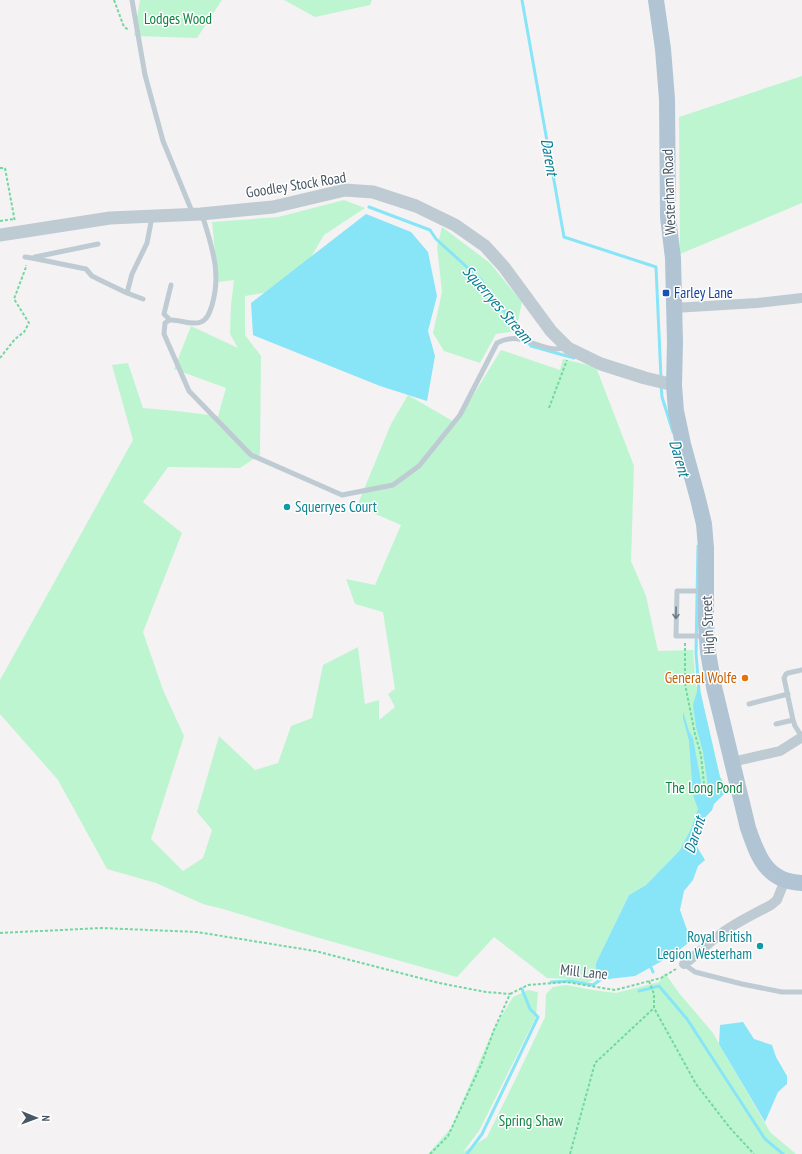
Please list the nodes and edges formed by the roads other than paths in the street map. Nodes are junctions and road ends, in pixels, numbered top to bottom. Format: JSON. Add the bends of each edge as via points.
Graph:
{"nodes":[{"id":1,"x":132,"y":0,"type":"edge"},
{"id":2,"x":656,"y":0,"type":"edge"},
{"id":3,"x":197,"y":214,"type":"junction"},
{"id":4,"x":152,"y":216,"type":"junction"},
{"id":5,"x":0,"y":235,"type":"edge"},
{"id":6,"x":98,"y":244,"type":"dead end"},
{"id":7,"x":25,"y":257,"type":"road end"},
{"id":8,"x":32,"y":258,"type":"junction"},
{"id":9,"x":171,"y":285,"type":"dead end"},
{"id":10,"x":127,"y":293,"type":"junction"},
{"id":11,"x":802,"y":298,"type":"edge"},
{"id":12,"x":143,"y":299,"type":"dead end"},
{"id":13,"x":674,"y":308,"type":"junction"},
{"id":14,"x":170,"y":320,"type":"junction"},
{"id":15,"x":569,"y":349,"type":"junction"},
{"id":16,"x":671,"y":384,"type":"junction"},
{"id":17,"x":699,"y":591,"type":"junction"},
{"id":18,"x":703,"y":636,"type":"junction"},
{"id":19,"x":802,"y":670,"type":"edge"},
{"id":20,"x":788,"y":694,"type":"junction"},
{"id":21,"x":749,"y":704,"type":"dead end"},
{"id":22,"x":793,"y":720,"type":"junction"},
{"id":23,"x":776,"y":724,"type":"dead end"},
{"id":24,"x":802,"y":737,"type":"edge"},
{"id":25,"x":732,"y":762,"type":"junction"},
{"id":26,"x":785,"y":880,"type":"junction"},
{"id":27,"x":802,"y":883,"type":"edge"},
{"id":28,"x":684,"y":964,"type":"joint"},
{"id":29,"x":802,"y":992,"type":"edge"}],
"edges":[{"from":1,"to":3,"type":"lane","via":[[146,75],[163,141]]},
{"from":2,"to":13,"type":"main road","name":"Westerham Road","via":[[667,99],[668,217],[673,258]]},
{"from":3,"to":4,"type":"street","name":"Goodley Stock Road"},
{"from":3,"to":14,"type":"lane","via":[[215,258],[215,294],[209,314],[202,322]]},
{"from":3,"to":15,"type":"street","name":"Goodley Stock Road","via":[[273,207],[345,190],[373,192],[416,206],[455,225],[485,246],[504,267],[551,331]]},
{"from":4,"to":5,"type":"street","name":"Goodley Stock Road","via":[[110,218]]},
{"from":4,"to":10,"type":"lane","via":[[147,243],[132,274]]},
{"from":6,"to":8,"type":"lane"},
{"from":7,"to":8,"type":"lane"},
{"from":8,"to":10,"type":"lane","via":[[86,269],[92,276]]},
{"from":9,"to":14,"type":"lane","via":[[164,314]]},
{"from":10,"to":12,"type":"lane"},
{"from":11,"to":13,"type":"street"},
{"from":13,"to":16,"type":"main road","name":"Westerham Road","via":[[675,342]]},
{"from":14,"to":15,"type":"lane","via":[[165,323],[164,334],[189,391],[251,455],[342,495],[393,485],[419,466],[460,416],[497,343],[517,338],[556,349]]},
{"from":15,"to":16,"type":"street","name":"Goodley Stock Road","via":[[601,364]]},
{"from":16,"to":17,"type":"main road","name":"High Street","via":[[683,444],[704,524],[706,548]]},
{"from":17,"to":18,"type":"main road","name":"High Street"},
{"from":17,"to":18,"type":"lane","one_way":true,"via":[[677,591],[676,636]]},
{"from":18,"to":25,"type":"main road","name":"High Street"},
{"from":19,"to":20,"type":"lane","via":[[785,675]]},
{"from":20,"to":21,"type":"lane"},
{"from":20,"to":22,"type":"lane"},
{"from":22,"to":23,"type":"lane"},
{"from":22,"to":24,"type":"lane"},
{"from":24,"to":25,"type":"street","via":[[780,751]]},
{"from":25,"to":26,"type":"main road","name":"High Street","via":[[754,846],[768,869]]},
{"from":26,"to":27,"type":"main road","name":"High Street"},
{"from":26,"to":28,"type":"street","via":[[777,900],[771,905],[726,930]]},
{"from":28,"to":29,"type":"lane","via":[[695,972],[742,984],[782,992]]}]}
